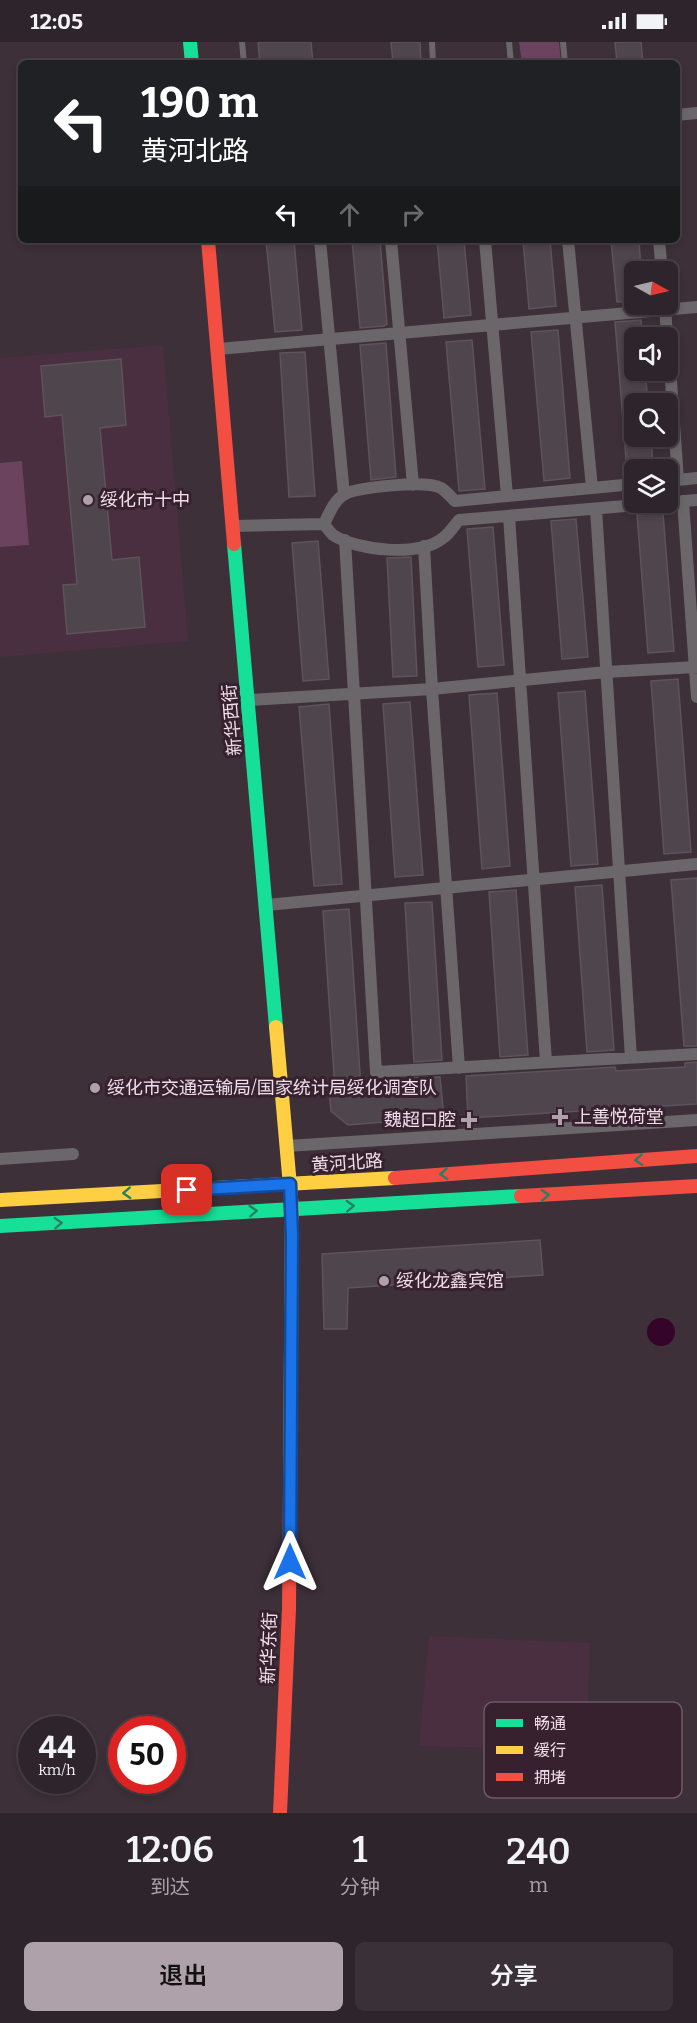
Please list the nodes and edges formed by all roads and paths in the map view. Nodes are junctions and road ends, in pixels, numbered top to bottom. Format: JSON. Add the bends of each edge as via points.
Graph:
{"nodes":[{"id":1,"x":190,"y":42,"type":"edge"},
{"id":2,"x":242,"y":42,"type":"edge"},
{"id":3,"x":432,"y":42,"type":"edge"},
{"id":4,"x":509,"y":42,"type":"edge"},
{"id":5,"x":563,"y":42,"type":"edge"},
{"id":6,"x":192,"y":60,"type":"edge"},
{"id":7,"x":244,"y":60,"type":"edge"},
{"id":8,"x":433,"y":60,"type":"edge"},
{"id":9,"x":511,"y":60,"type":"edge"},
{"id":10,"x":565,"y":60,"type":"edge"},
{"id":11,"x":697,"y":113,"type":"edge"},
{"id":12,"x":680,"y":115,"type":"edge"},
{"id":13,"x":208,"y":243,"type":"edge"},
{"id":14,"x":320,"y":243,"type":"edge"},
{"id":15,"x":391,"y":243,"type":"edge"},
{"id":16,"x":485,"y":243,"type":"edge"},
{"id":17,"x":568,"y":243,"type":"edge"},
{"id":18,"x":659,"y":243,"type":"edge"},
{"id":19,"x":661,"y":261,"type":"edge"},
{"id":20,"x":678,"y":307,"type":"edge"},
{"id":21,"x":697,"y":307,"type":"edge"},
{"id":22,"x":624,"y":312,"type":"edge"},
{"id":23,"x":576,"y":318,"type":"junction"},
{"id":24,"x":492,"y":325,"type":"junction"},
{"id":25,"x":400,"y":333,"type":"junction"},
{"id":26,"x":329,"y":339,"type":"junction"},
{"id":27,"x":218,"y":349,"type":"junction"},
{"id":28,"x":669,"y":381,"type":"edge"},
{"id":29,"x":672,"y":459,"type":"edge"},
{"id":30,"x":697,"y":478,"type":"edge"},
{"id":31,"x":678,"y":480,"type":"edge"},
{"id":32,"x":413,"y":485,"type":"junction"},
{"id":33,"x":624,"y":485,"type":"edge"},
{"id":34,"x":592,"y":488,"type":"junction"},
{"id":35,"x":344,"y":495,"type":"junction"},
{"id":36,"x":507,"y":496,"type":"junction"},
{"id":37,"x":697,"y":500,"type":"edge"},
{"id":38,"x":455,"y":501,"type":"junction"},
{"id":39,"x":683,"y":501,"type":"junction"},
{"id":40,"x":596,"y":509,"type":"junction"},
{"id":41,"x":509,"y":516,"type":"junction"},
{"id":42,"x":459,"y":520,"type":"junction"},
{"id":43,"x":324,"y":524,"type":"junction"},
{"id":44,"x":234,"y":526,"type":"junction"},
{"id":45,"x":345,"y":540,"type":"junction"},
{"id":46,"x":424,"y":546,"type":"junction"},
{"id":47,"x":696,"y":667,"type":"edge"},
{"id":48,"x":606,"y":672,"type":"junction"},
{"id":49,"x":520,"y":681,"type":"junction"},
{"id":50,"x":432,"y":689,"type":"junction"},
{"id":51,"x":353,"y":695,"type":"junction"},
{"id":52,"x":697,"y":696,"type":"edge"},
{"id":53,"x":249,"y":700,"type":"junction"},
{"id":54,"x":697,"y":864,"type":"edge"},
{"id":55,"x":619,"y":871,"type":"junction"},
{"id":56,"x":533,"y":879,"type":"junction"},
{"id":57,"x":446,"y":888,"type":"junction"},
{"id":58,"x":365,"y":895,"type":"junction"},
{"id":59,"x":267,"y":905,"type":"junction"},
{"id":60,"x":697,"y":1054,"type":"edge"},
{"id":61,"x":632,"y":1058,"type":"junction"},
{"id":62,"x":546,"y":1062,"type":"junction"},
{"id":63,"x":459,"y":1068,"type":"junction"},
{"id":64,"x":697,"y":1120,"type":"edge"},
{"id":65,"x":287,"y":1146,"type":"junction"},
{"id":66,"x":73,"y":1154,"type":"dead end"},
{"id":67,"x":697,"y":1156,"type":"edge"},
{"id":68,"x":0,"y":1159,"type":"edge"},
{"id":69,"x":697,"y":1186,"type":"edge"},
{"id":70,"x":291,"y":1196,"type":"junction"},
{"id":71,"x":0,"y":1200,"type":"edge"},
{"id":72,"x":0,"y":1226,"type":"edge"},
{"id":73,"x":280,"y":1813,"type":"edge"}],
"edges":[{"from":1,"to":6,"type":"main road"},
{"from":2,"to":7,"type":"lane"},
{"from":3,"to":8,"type":"lane"},
{"from":4,"to":9,"type":"lane"},
{"from":5,"to":10,"type":"lane"},
{"from":11,"to":12,"type":"street"},
{"from":13,"to":27,"type":"main road","name":"新华西街"},
{"from":14,"to":26,"type":"street"},
{"from":15,"to":25,"type":"street"},
{"from":16,"to":24,"type":"street"},
{"from":17,"to":23,"type":"street"},
{"from":18,"to":19,"type":"street"},
{"from":20,"to":21,"type":"street"},
{"from":22,"to":23,"type":"street"},
{"from":23,"to":24,"type":"street"},
{"from":23,"to":34,"type":"street"},
{"from":24,"to":25,"type":"street"},
{"from":24,"to":36,"type":"street"},
{"from":25,"to":26,"type":"street"},
{"from":25,"to":32,"type":"street"},
{"from":26,"to":27,"type":"street"},
{"from":26,"to":35,"type":"street"},
{"from":27,"to":44,"type":"main road","name":"新华西街"},
{"from":28,"to":29,"type":"street"},
{"from":30,"to":31,"type":"street"},
{"from":32,"to":35,"type":"street","via":[[369,488]]},
{"from":32,"to":38,"type":"street","via":[[441,488]]},
{"from":33,"to":34,"type":"street"},
{"from":34,"to":36,"type":"street"},
{"from":35,"to":43,"type":"street","via":[[331,508]]},
{"from":36,"to":38,"type":"street"},
{"from":37,"to":39,"type":"street"},
{"from":38,"to":42,"type":"lane"},
{"from":39,"to":40,"type":"street"},
{"from":39,"to":47,"type":"street"},
{"from":40,"to":41,"type":"street"},
{"from":40,"to":48,"type":"street"},
{"from":41,"to":42,"type":"street"},
{"from":41,"to":49,"type":"street"},
{"from":42,"to":46,"type":"street","via":[[443,539]]},
{"from":43,"to":44,"type":"street"},
{"from":43,"to":45,"type":"street","via":[[332,534]]},
{"from":44,"to":53,"type":"main road","name":"新华西街"},
{"from":45,"to":46,"type":"street","via":[[406,551]]},
{"from":45,"to":51,"type":"street"},
{"from":46,"to":50,"type":"street"},
{"from":47,"to":48,"type":"street"},
{"from":47,"to":52,"type":"street"},
{"from":48,"to":49,"type":"street"},
{"from":48,"to":55,"type":"street"},
{"from":49,"to":50,"type":"street"},
{"from":49,"to":56,"type":"street"},
{"from":50,"to":51,"type":"street"},
{"from":50,"to":57,"type":"street"},
{"from":51,"to":53,"type":"street"},
{"from":51,"to":58,"type":"street"},
{"from":53,"to":59,"type":"main road","name":"新华西街"},
{"from":54,"to":55,"type":"street"},
{"from":55,"to":56,"type":"street"},
{"from":55,"to":61,"type":"street"},
{"from":56,"to":57,"type":"street"},
{"from":56,"to":62,"type":"street"},
{"from":57,"to":58,"type":"street"},
{"from":57,"to":63,"type":"street"},
{"from":58,"to":59,"type":"street"},
{"from":58,"to":63,"type":"street","via":[[376,1072]]},
{"from":59,"to":65,"type":"main road","name":"新华西街"},
{"from":60,"to":61,"type":"street"},
{"from":61,"to":62,"type":"street"},
{"from":62,"to":63,"type":"street"},
{"from":64,"to":65,"type":"street"},
{"from":65,"to":70,"type":"main road","name":"新华西街"},
{"from":66,"to":68,"type":"street"},
{"from":67,"to":70,"type":"main road","name":"黄河北路","one_way":true},
{"from":70,"to":69,"type":"main road","name":"黄河北路","one_way":true},
{"from":70,"to":71,"type":"main road","name":"黄河北路","one_way":true},
{"from":72,"to":70,"type":"main road","name":"黄河北路","one_way":true},
{"from":70,"to":73,"type":"main road","name":"新华东街","via":[[289,1609]]}]}
